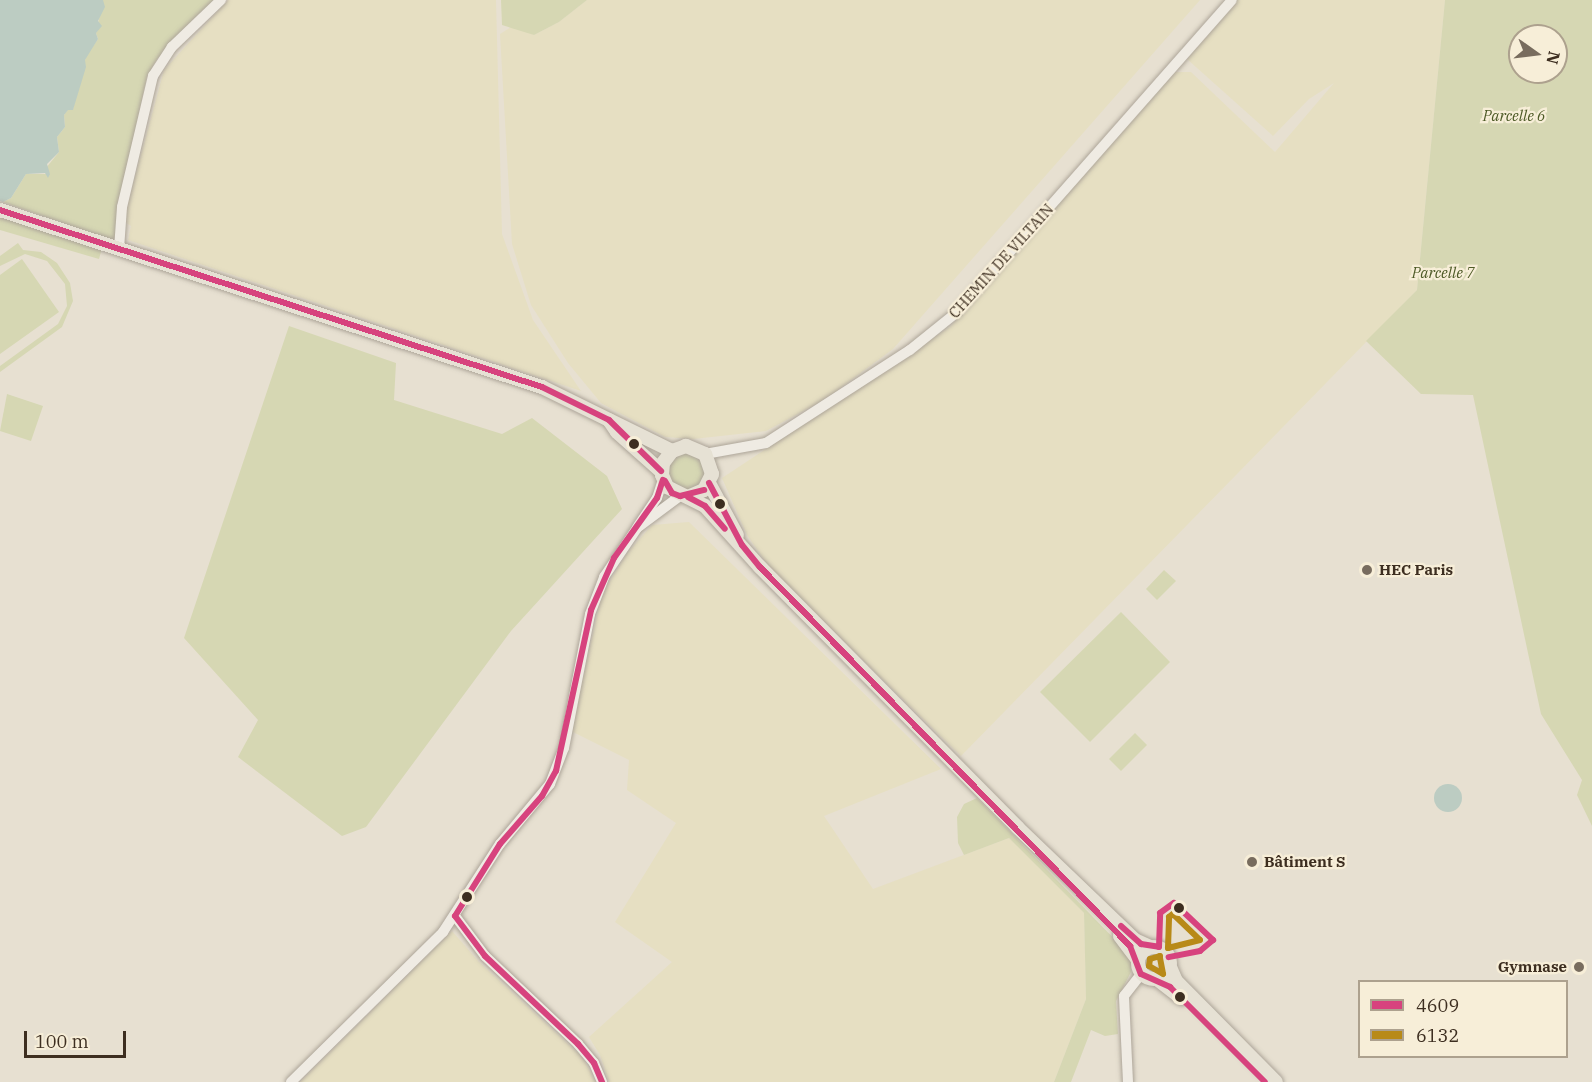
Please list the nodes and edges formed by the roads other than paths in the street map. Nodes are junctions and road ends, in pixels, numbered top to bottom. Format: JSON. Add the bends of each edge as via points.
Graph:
{"nodes":[{"id":1,"x":221,"y":0,"type":"edge"},
{"id":2,"x":1232,"y":0,"type":"edge"},
{"id":3,"x":0,"y":210,"type":"edge"},
{"id":4,"x":119,"y":249,"type":"junction"},
{"id":5,"x":609,"y":420,"type":"junction"},
{"id":6,"x":672,"y":451,"type":"junction"},
{"id":7,"x":711,"y":458,"type":"junction"},
{"id":8,"x":662,"y":475,"type":"junction"},
{"id":9,"x":709,"y":483,"type":"junction"},
{"id":10,"x":684,"y":496,"type":"junction"},
{"id":11,"x":637,"y":528,"type":"junction"},
{"id":12,"x":742,"y":545,"type":"junction"},
{"id":13,"x":1017,"y":827,"type":"junction"},
{"id":14,"x":455,"y":916,"type":"junction"},
{"id":15,"x":1150,"y":947,"type":"junction"},
{"id":16,"x":1139,"y":967,"type":"junction"},
{"id":17,"x":1170,"y":967,"type":"junction"},
{"id":18,"x":1157,"y":979,"type":"junction"},
{"id":19,"x":291,"y":1082,"type":"edge"},
{"id":20,"x":602,"y":1082,"type":"edge"},
{"id":21,"x":1128,"y":1082,"type":"edge"},
{"id":22,"x":1265,"y":1082,"type":"edge"},
{"id":23,"x":1276,"y":1082,"type":"edge"}],
"edges":[{"from":1,"to":4,"type":"street","via":[[172,47],[153,76],[122,207]]},
{"from":2,"to":7,"type":"street","name":"CHEMIN DE VILTAIN","via":[[956,313],[910,350],[766,443]]},
{"from":3,"to":4,"type":"main road"},
{"from":4,"to":5,"type":"main road","via":[[542,387]]},
{"from":5,"to":6,"type":"main road"},
{"from":5,"to":8,"type":"main road","via":[[616,432]]},
{"from":6,"to":7,"type":"main road","via":[[686,446]]},
{"from":6,"to":8,"type":"main road"},
{"from":7,"to":9,"type":"main road"},
{"from":8,"to":10,"type":"main road"},
{"from":8,"to":11,"type":"street","via":[[657,498]]},
{"from":9,"to":10,"type":"main road","via":[[704,490]]},
{"from":9,"to":12,"type":"main road"},
{"from":10,"to":11,"type":"street"},
{"from":10,"to":12,"type":"main road","via":[[705,506]]},
{"from":11,"to":14,"type":"street","via":[[614,558],[591,610],[556,771],[542,796],[500,844]]},
{"from":12,"to":13,"type":"main road"},
{"from":13,"to":15,"type":"main road","via":[[1136,940]]},
{"from":13,"to":16,"type":"main road","via":[[1130,946]]},
{"from":14,"to":19,"type":"street","via":[[406,972]]},
{"from":14,"to":20,"type":"street","via":[[485,956],[578,1044]]},
{"from":15,"to":16,"type":"main road"},
{"from":15,"to":17,"type":"main road","via":[[1167,953]]},
{"from":16,"to":18,"type":"main road"},
{"from":16,"to":21,"type":"street","via":[[1124,996]]},
{"from":17,"to":18,"type":"main road"},
{"from":17,"to":23,"type":"main road","via":[[1176,981]]},
{"from":18,"to":22,"type":"main road","via":[[1170,987]]}]}
